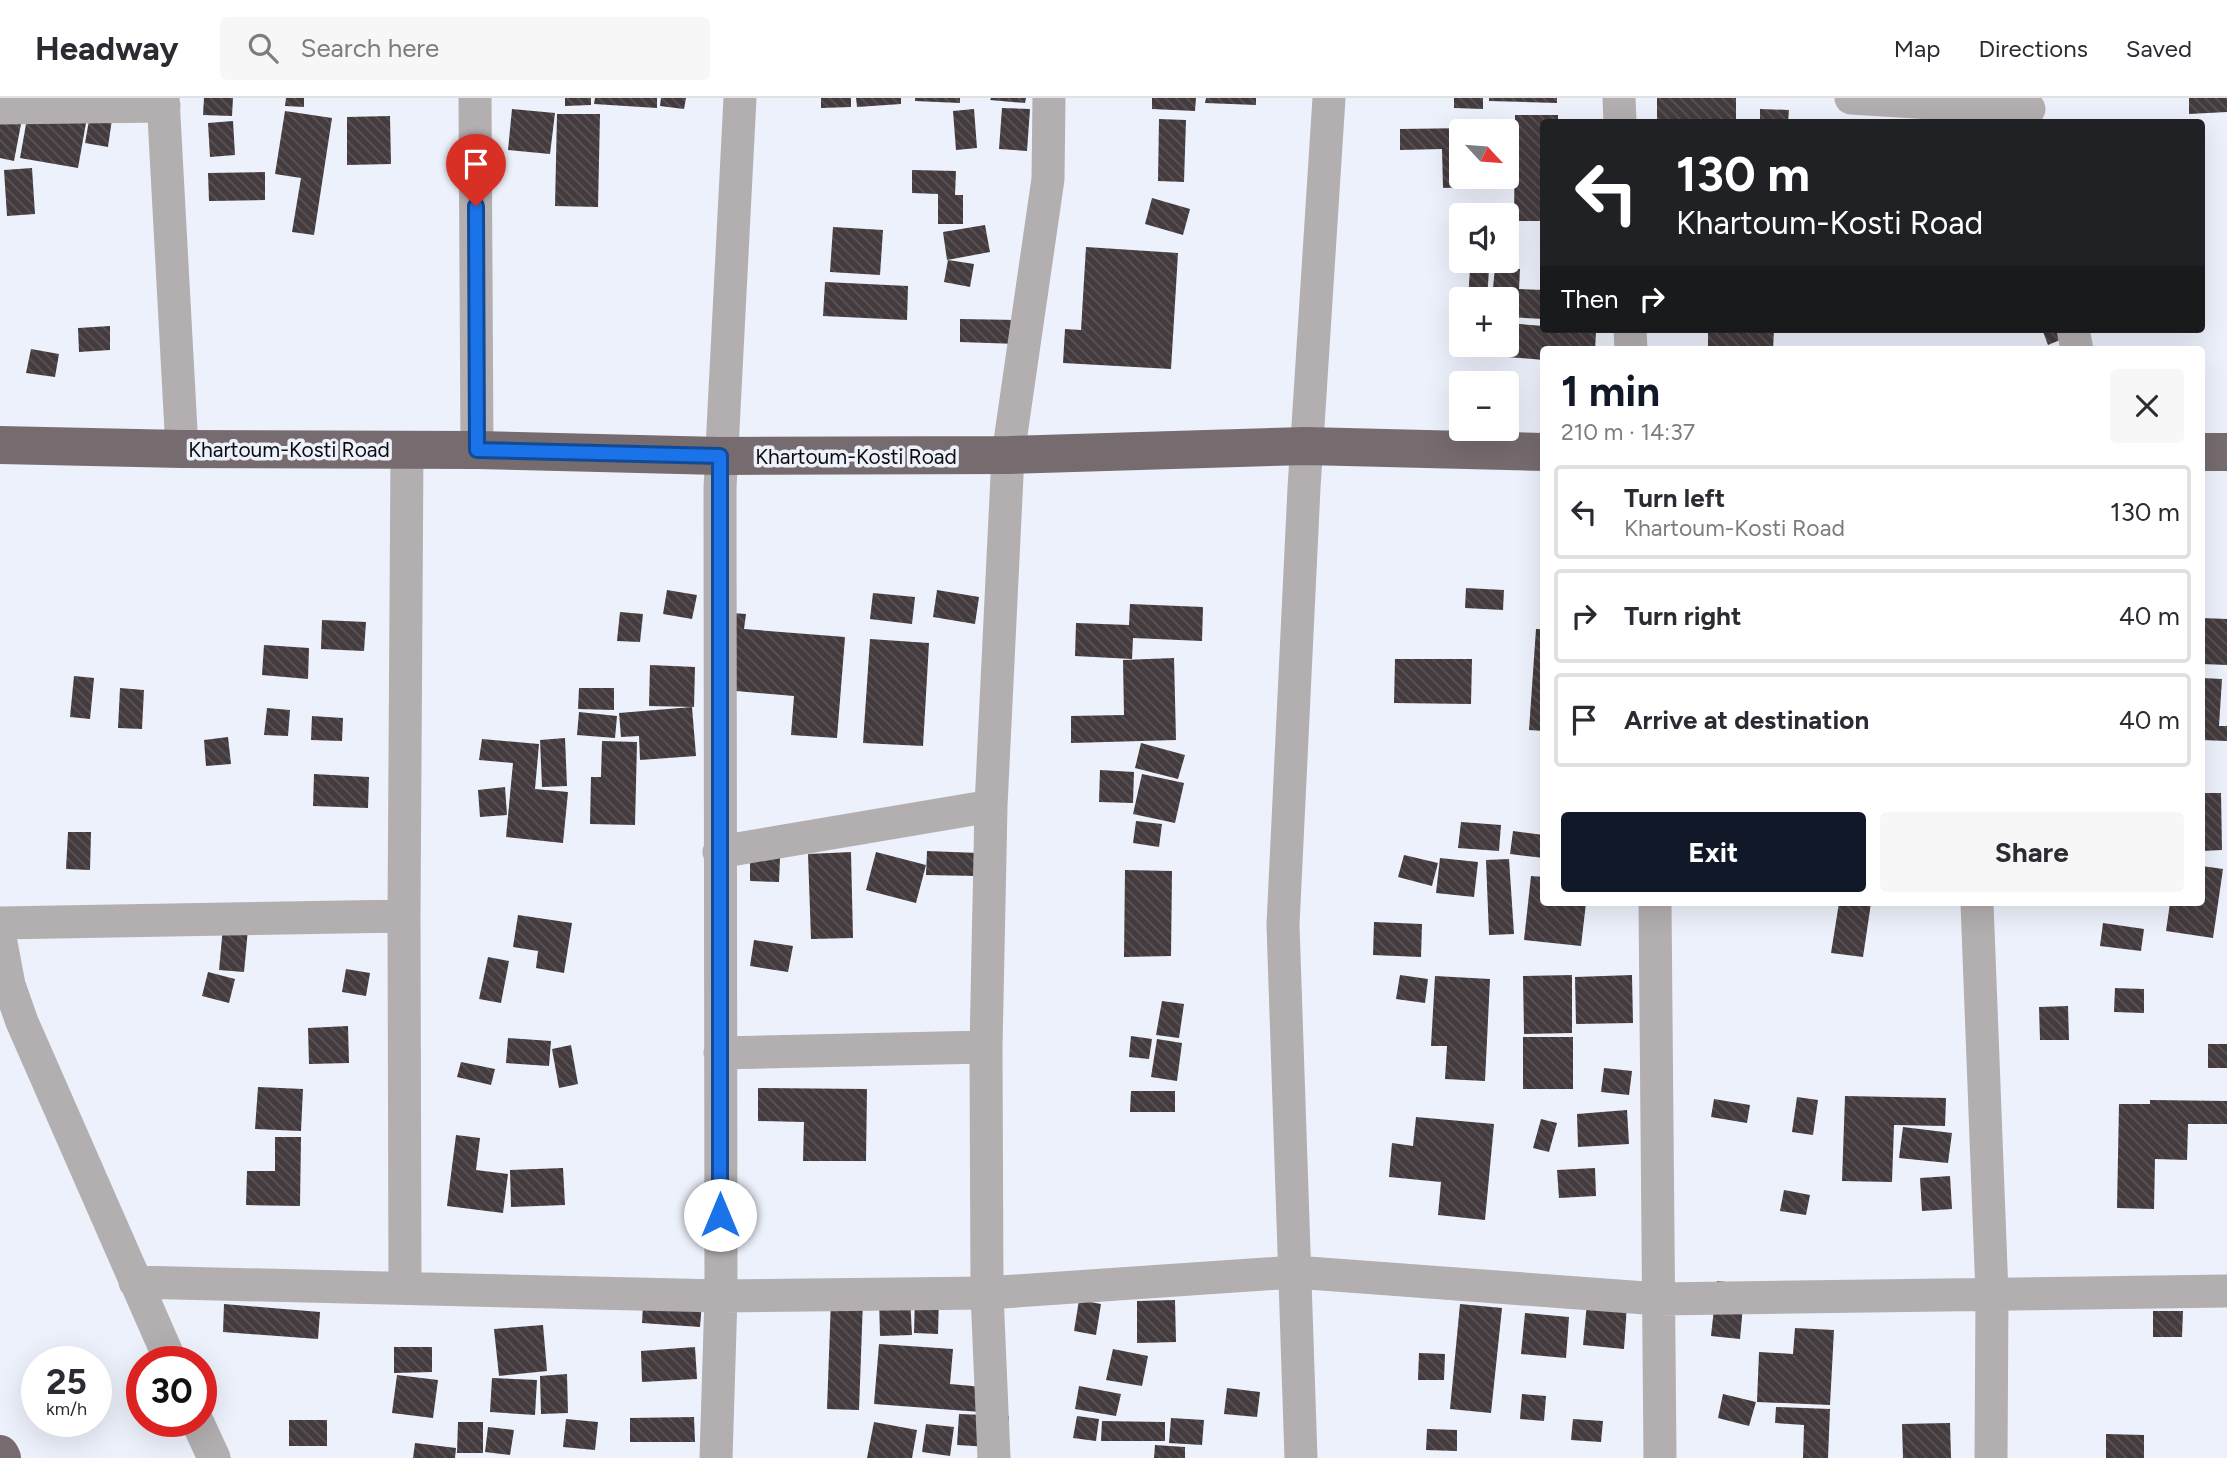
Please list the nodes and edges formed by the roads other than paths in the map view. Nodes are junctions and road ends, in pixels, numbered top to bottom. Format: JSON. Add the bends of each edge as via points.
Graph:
{"nodes":[{"id":1,"x":475,"y":98,"type":"edge"},
{"id":2,"x":740,"y":98,"type":"edge"},
{"id":3,"x":1049,"y":98,"type":"edge"},
{"id":4,"x":1329,"y":98,"type":"edge"},
{"id":5,"x":1619,"y":98,"type":"edge"},
{"id":6,"x":1851,"y":98,"type":"edge"},
{"id":7,"x":163,"y":102,"type":"edge"},
{"id":8,"x":0,"y":108,"type":"edge"},
{"id":9,"x":2029,"y":110,"type":"edge"},
{"id":10,"x":1620,"y":119,"type":"edge"},
{"id":11,"x":0,"y":445,"type":"edge"},
{"id":12,"x":1306,"y":446,"type":"junction"},
{"id":13,"x":182,"y":449,"type":"junction"},
{"id":14,"x":407,"y":450,"type":"junction"},
{"id":15,"x":477,"y":450,"type":"junction"},
{"id":16,"x":1540,"y":452,"type":"edge"},
{"id":17,"x":2205,"y":452,"type":"edge"},
{"id":18,"x":2227,"y":452,"type":"edge"},
{"id":19,"x":1008,"y":455,"type":"junction"},
{"id":20,"x":720,"y":456,"type":"junction"},
{"id":21,"x":991,"y":806,"type":"junction"},
{"id":22,"x":719,"y":852,"type":"junction"},
{"id":23,"x":1655,"y":906,"type":"edge"},
{"id":24,"x":1977,"y":906,"type":"edge"},
{"id":25,"x":404,"y":916,"type":"junction"},
{"id":26,"x":0,"y":923,"type":"edge"},
{"id":27,"x":0,"y":937,"type":"edge"},
{"id":28,"x":986,"y":1047,"type":"junction"},
{"id":29,"x":720,"y":1053,"type":"junction"},
{"id":30,"x":1295,"y":1272,"type":"junction"},
{"id":31,"x":135,"y":1282,"type":"junction"},
{"id":32,"x":405,"y":1288,"type":"junction"},
{"id":33,"x":2227,"y":1292,"type":"edge"},
{"id":34,"x":987,"y":1293,"type":"junction"},
{"id":35,"x":1992,"y":1294,"type":"junction"},
{"id":36,"x":721,"y":1296,"type":"junction"},
{"id":37,"x":1659,"y":1299,"type":"junction"},
{"id":38,"x":164,"y":1346,"type":"edge"},
{"id":39,"x":204,"y":1437,"type":"edge"},
{"id":40,"x":214,"y":1458,"type":"edge"},
{"id":41,"x":716,"y":1458,"type":"edge"},
{"id":42,"x":994,"y":1458,"type":"edge"},
{"id":43,"x":1301,"y":1458,"type":"edge"},
{"id":44,"x":1660,"y":1458,"type":"edge"},
{"id":45,"x":1991,"y":1458,"type":"edge"}],
"edges":[{"from":1,"to":15,"type":"street"},
{"from":2,"to":20,"type":"street"},
{"from":3,"to":19,"type":"street","via":[[1048,179]]},
{"from":4,"to":12,"type":"street"},
{"from":5,"to":10,"type":"street"},
{"from":6,"to":9,"type":"street"},
{"from":7,"to":8,"type":"street"},
{"from":7,"to":13,"type":"street"},
{"from":11,"to":13,"type":"highway","name":"Khartoum-Kosti Road"},
{"from":12,"to":16,"type":"highway","name":"Khartoum-Kosti Road"},
{"from":12,"to":19,"type":"highway","name":"Khartoum-Kosti Road"},
{"from":12,"to":30,"type":"street","via":[[1283,925]]},
{"from":13,"to":14,"type":"highway","name":"Khartoum-Kosti Road"},
{"from":14,"to":15,"type":"highway","name":"Khartoum-Kosti Road"},
{"from":14,"to":25,"type":"street"},
{"from":15,"to":20,"type":"highway","name":"Khartoum-Kosti Road"},
{"from":17,"to":18,"type":"highway"},
{"from":19,"to":20,"type":"highway","name":"Khartoum-Kosti Road"},
{"from":19,"to":21,"type":"street"},
{"from":20,"to":22,"type":"street"},
{"from":21,"to":22,"type":"street"},
{"from":21,"to":28,"type":"street"},
{"from":22,"to":29,"type":"street"},
{"from":23,"to":37,"type":"street"},
{"from":24,"to":35,"type":"street"},
{"from":25,"to":26,"type":"street"},
{"from":25,"to":32,"type":"street"},
{"from":27,"to":31,"type":"street","via":[[22,1022]]},
{"from":28,"to":29,"type":"street"},
{"from":28,"to":34,"type":"street"},
{"from":29,"to":36,"type":"street"},
{"from":30,"to":34,"type":"street"},
{"from":30,"to":37,"type":"street"},
{"from":30,"to":43,"type":"street"},
{"from":31,"to":32,"type":"street"},
{"from":31,"to":38,"type":"street"},
{"from":32,"to":36,"type":"street"},
{"from":33,"to":35,"type":"street"},
{"from":34,"to":36,"type":"street"},
{"from":34,"to":42,"type":"street"},
{"from":35,"to":37,"type":"street"},
{"from":35,"to":45,"type":"street"},
{"from":36,"to":41,"type":"street"},
{"from":37,"to":44,"type":"street"},
{"from":39,"to":40,"type":"street"}]}
